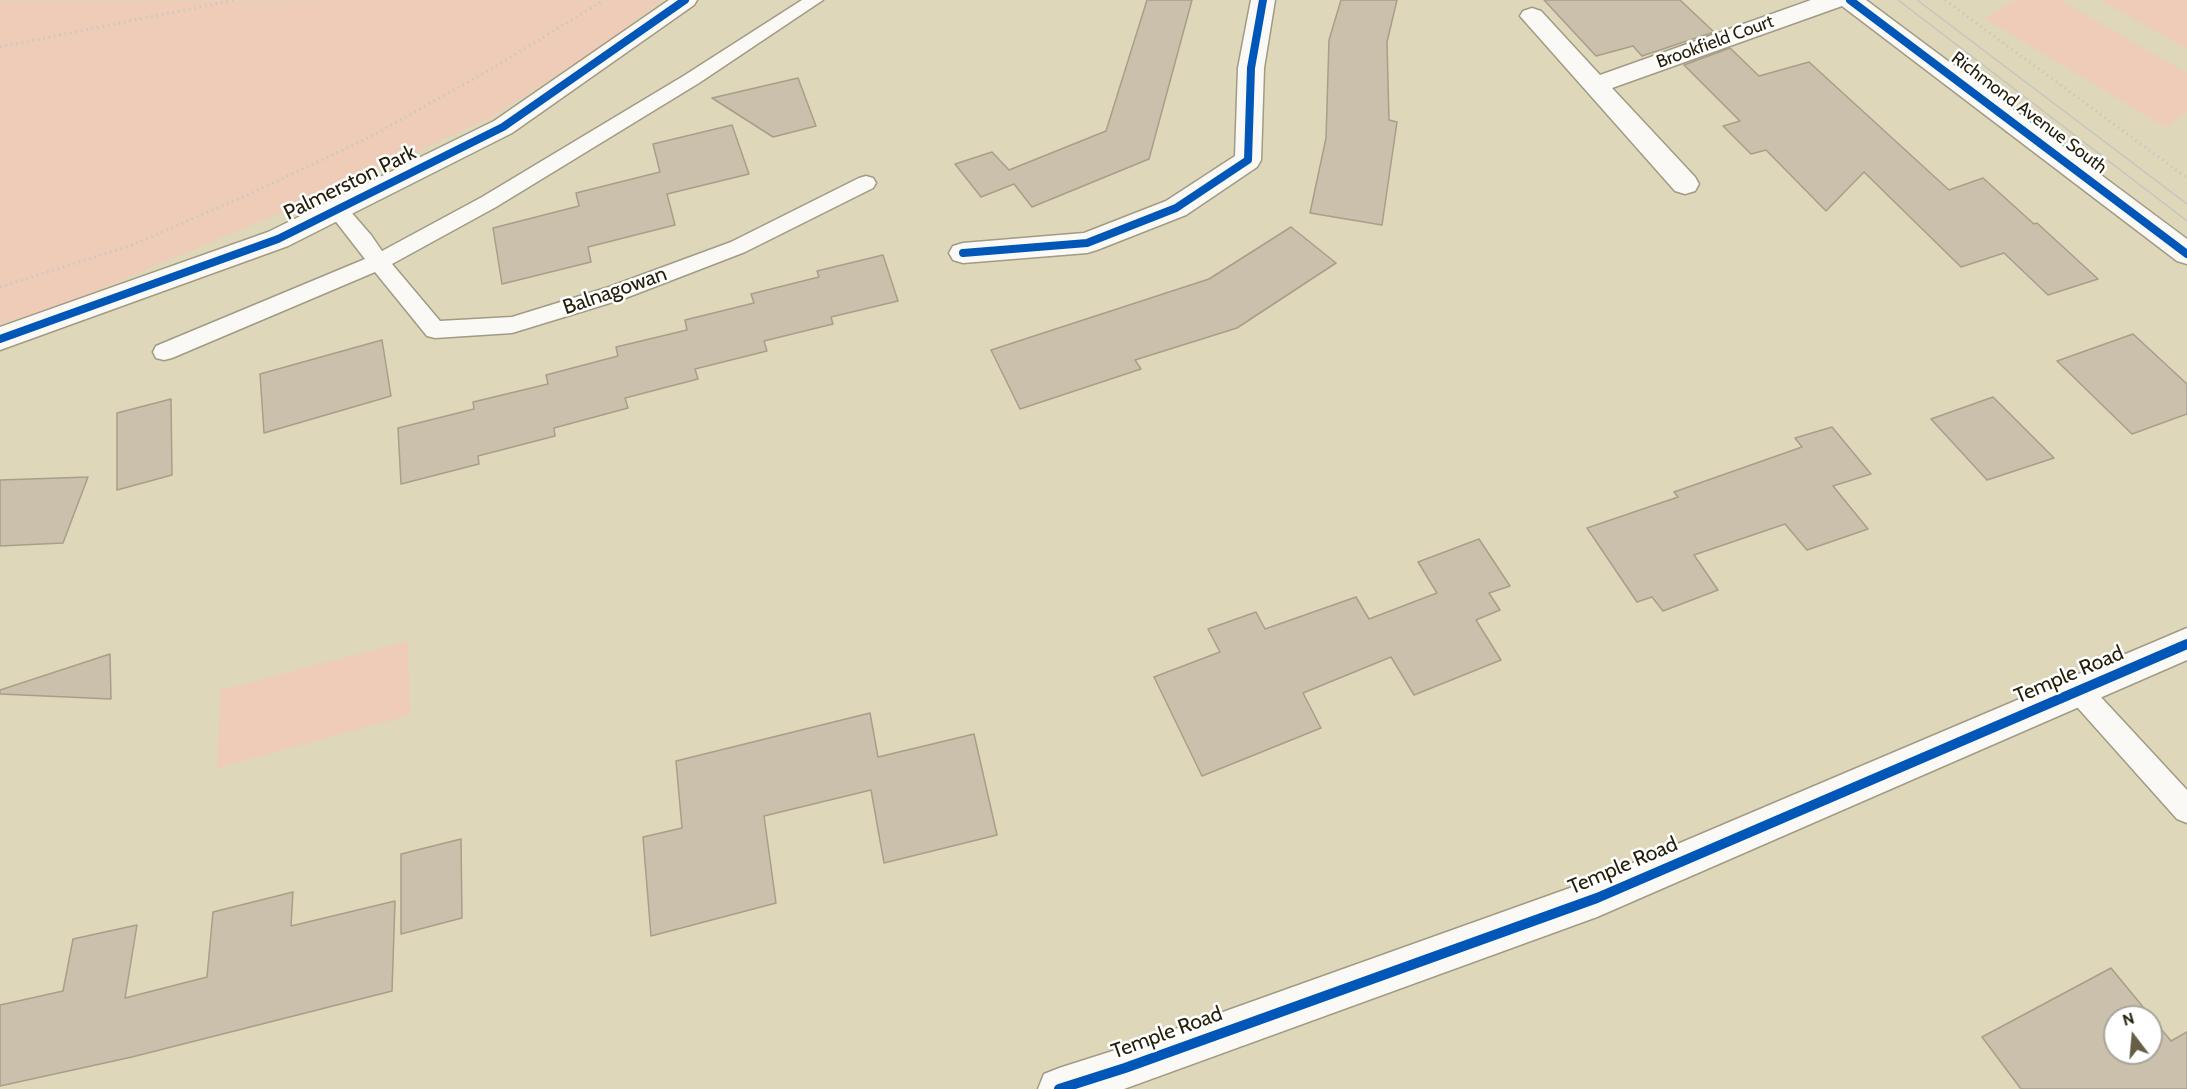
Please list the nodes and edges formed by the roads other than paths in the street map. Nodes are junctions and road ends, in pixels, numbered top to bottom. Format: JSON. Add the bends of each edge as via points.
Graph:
{"nodes":[{"id":1,"x":685,"y":0,"type":"edge"},
{"id":2,"x":814,"y":0,"type":"edge"},
{"id":3,"x":1263,"y":0,"type":"edge"},
{"id":4,"x":1835,"y":0,"type":"edge"},
{"id":5,"x":1850,"y":0,"type":"edge"},
{"id":6,"x":1533,"y":16,"type":"dead end"},
{"id":7,"x":1596,"y":85,"type":"junction"},
{"id":8,"x":866,"y":183,"type":"dead end"},
{"id":9,"x":1685,"y":183,"type":"dead end"},
{"id":10,"x":337,"y":209,"type":"junction"},
{"id":11,"x":963,"y":254,"type":"dead end"},
{"id":12,"x":2187,"y":254,"type":"edge"},
{"id":13,"x":378,"y":262,"type":"junction"},
{"id":14,"x":0,"y":339,"type":"edge"},
{"id":15,"x":164,"y":352,"type":"dead end"},
{"id":16,"x":2187,"y":644,"type":"edge"},
{"id":17,"x":2078,"y":690,"type":"junction"},
{"id":18,"x":2187,"y":810,"type":"edge"},
{"id":19,"x":1059,"y":1089,"type":"edge"}],
"edges":[{"from":1,"to":10,"type":"street","name":"Palmerston Park","via":[[503,127]]},
{"from":2,"to":13,"type":"lane","via":[[489,202]]},
{"from":3,"to":11,"type":"street","via":[[1251,68],[1248,160],[1176,208],[1087,243]]},
{"from":4,"to":7,"type":"street","name":"Brookfield Court"},
{"from":5,"to":12,"type":"street","name":"Richmond Avenue South"},
{"from":6,"to":7,"type":"street"},
{"from":7,"to":9,"type":"street"},
{"from":8,"to":13,"type":"lane","name":"Balnagowan","via":[[738,247],[616,293],[512,325],[435,330]]},
{"from":10,"to":13,"type":"lane","name":"Balnagowan"},
{"from":10,"to":14,"type":"street","name":"Palmerston Park","via":[[278,239]]},
{"from":13,"to":15,"type":"lane"},
{"from":16,"to":17,"type":"street","name":"Temple Road"},
{"from":17,"to":18,"type":"lane"},
{"from":17,"to":19,"type":"street","name":"Temple Road","via":[[1597,898]]}]}
